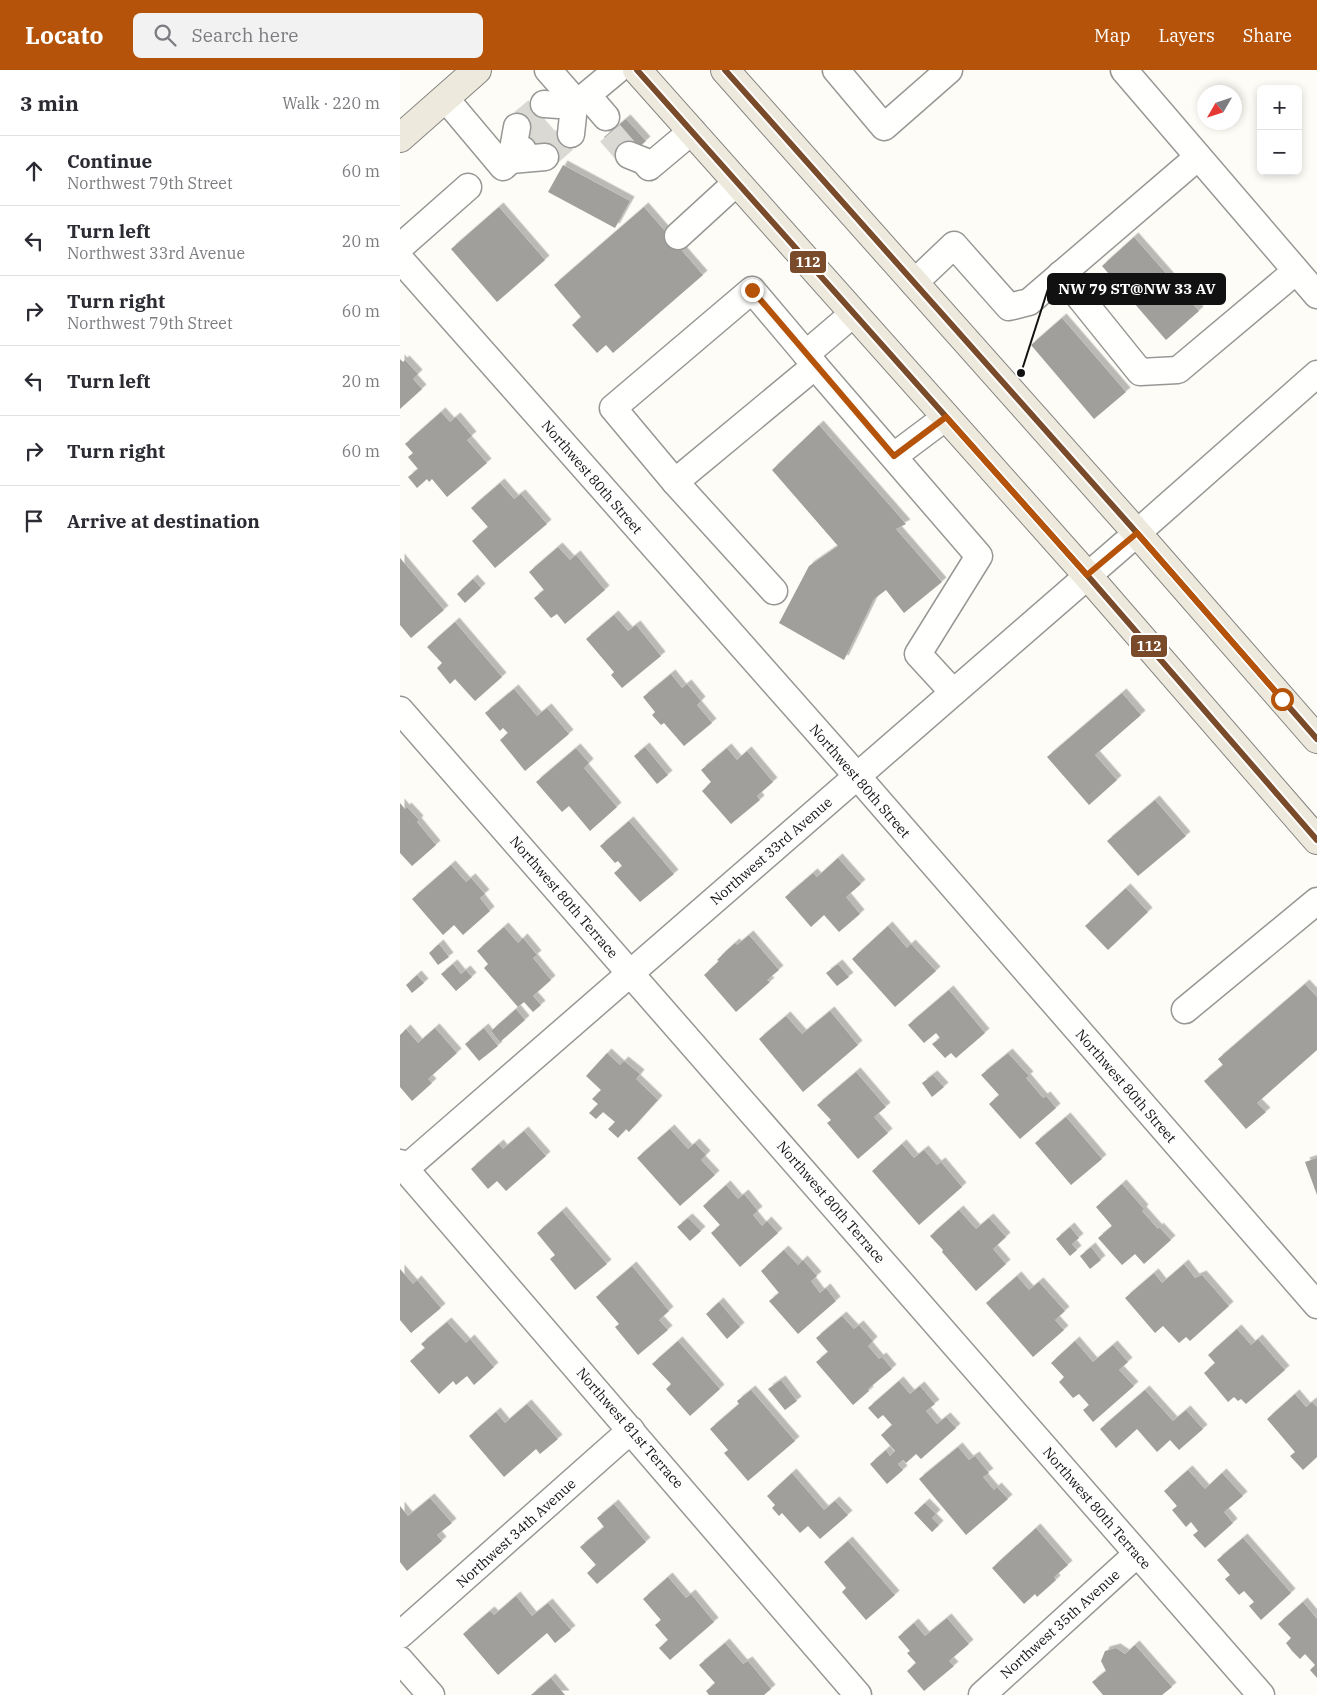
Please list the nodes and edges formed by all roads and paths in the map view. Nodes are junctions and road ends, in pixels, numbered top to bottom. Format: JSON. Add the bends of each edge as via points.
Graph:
{"nodes":[{"id":1,"x":477,"y":70,"type":"edge"},
{"id":2,"x":548,"y":70,"type":"edge"},
{"id":3,"x":616,"y":70,"type":"edge"},
{"id":4,"x":637,"y":70,"type":"edge"},
{"id":5,"x":725,"y":70,"type":"edge"},
{"id":6,"x":836,"y":70,"type":"edge"},
{"id":7,"x":949,"y":70,"type":"edge"},
{"id":8,"x":1124,"y":70,"type":"edge"},
{"id":9,"x":444,"y":98,"type":"junction"},
{"id":10,"x":569,"y":110,"type":"junction"},
{"id":11,"x":612,"y":124,"type":"tunnel mouth"},
{"id":12,"x":692,"y":131,"type":"junction"},
{"id":13,"x":400,"y":138,"type":"edge"},
{"id":14,"x":531,"y":142,"type":"tunnel mouth"},
{"id":15,"x":638,"y":154,"type":"tunnel mouth"},
{"id":16,"x":1198,"y":157,"type":"junction"},
{"id":17,"x":737,"y":182,"type":"junction"},
{"id":18,"x":468,"y":187,"type":"dead end"},
{"id":19,"x":678,"y":236,"type":"dead end"},
{"id":20,"x":400,"y":247,"type":"edge"},
{"id":21,"x":400,"y":259,"type":"edge"},
{"id":22,"x":1296,"y":272,"type":"junction"},
{"id":23,"x":1061,"y":274,"type":"junction"},
{"id":24,"x":914,"y":282,"type":"junction"},
{"id":25,"x":1317,"y":295,"type":"edge"},
{"id":26,"x":854,"y":313,"type":"junction"},
{"id":27,"x":811,"y":360,"type":"junction"},
{"id":28,"x":1317,"y":374,"type":"edge"},
{"id":29,"x":946,"y":417,"type":"junction"},
{"id":30,"x":894,"y":456,"type":"junction"},
{"id":31,"x":675,"y":482,"type":"junction"},
{"id":32,"x":1137,"y":533,"type":"junction"},
{"id":33,"x":1087,"y":575,"type":"junction"},
{"id":34,"x":774,"y":591,"type":"dead end"},
{"id":35,"x":953,"y":692,"type":"junction"},
{"id":36,"x":400,"y":710,"type":"edge"},
{"id":37,"x":1317,"y":739,"type":"edge"},
{"id":38,"x":857,"y":776,"type":"junction"},
{"id":39,"x":1317,"y":840,"type":"edge"},
{"id":40,"x":1317,"y":901,"type":"edge"},
{"id":41,"x":630,"y":972,"type":"junction"},
{"id":42,"x":1185,"y":1010,"type":"dead end"},
{"id":43,"x":403,"y":1166,"type":"edge"},
{"id":44,"x":1317,"y":1306,"type":"edge"},
{"id":45,"x":631,"y":1430,"type":"junction"},
{"id":46,"x":1137,"y":1554,"type":"junction"},
{"id":47,"x":400,"y":1635,"type":"edge"},
{"id":48,"x":400,"y":1660,"type":"edge"},
{"id":49,"x":431,"y":1695,"type":"edge"},
{"id":50,"x":858,"y":1695,"type":"edge"},
{"id":51,"x":982,"y":1695,"type":"edge"},
{"id":52,"x":1261,"y":1695,"type":"edge"}],
"edges":[{"from":1,"to":9,"type":"main road"},
{"from":2,"to":10,"type":"street"},
{"from":3,"to":10,"type":"street"},
{"from":4,"to":12,"type":"main road"},
{"from":5,"to":24,"type":"main road"},
{"from":6,"to":7,"type":"street","via":[[884,127]]},
{"from":8,"to":16,"type":"street"},
{"from":9,"to":13,"type":"main road"},
{"from":9,"to":14,"type":"street","via":[[503,167]]},
{"from":10,"to":11,"type":"street"},
{"from":12,"to":15,"type":"street","via":[[649,167]]},
{"from":12,"to":17,"type":"main road"},
{"from":16,"to":22,"type":"street"},
{"from":16,"to":23,"type":"street"},
{"from":17,"to":19,"type":"street"},
{"from":17,"to":26,"type":"main road"},
{"from":18,"to":20,"type":"street"},
{"from":21,"to":38,"type":"street","name":"Northwest 80th Street"},
{"from":22,"to":23,"type":"street","via":[[1178,370],[1140,372]]},
{"from":22,"to":25,"type":"street"},
{"from":23,"to":24,"type":"street","via":[[1029,302],[1008,307],[954,245]]},
{"from":24,"to":32,"type":"main road"},
{"from":26,"to":27,"type":"street"},
{"from":26,"to":29,"type":"main road"},
{"from":27,"to":30,"type":"street"},
{"from":27,"to":31,"type":"street"},
{"from":27,"to":31,"type":"street","via":[[752,290],[613,408]]},
{"from":28,"to":32,"type":"street","name":"Northwest 33rd Avenue"},
{"from":29,"to":30,"type":"street"},
{"from":29,"to":33,"type":"main road"},
{"from":30,"to":35,"type":"street","via":[[979,556],[918,654]]},
{"from":31,"to":34,"type":"street"},
{"from":32,"to":33,"type":"street","name":"Northwest 33rd Avenue"},
{"from":32,"to":37,"type":"main road"},
{"from":33,"to":35,"type":"street","name":"Northwest 33rd Avenue"},
{"from":33,"to":39,"type":"main road"},
{"from":35,"to":38,"type":"street","name":"Northwest 33rd Avenue"},
{"from":36,"to":41,"type":"street","name":"Northwest 80th Terrace"},
{"from":38,"to":41,"type":"street","name":"Northwest 33rd Avenue"},
{"from":38,"to":44,"type":"street","name":"Northwest 80th Street"},
{"from":40,"to":42,"type":"street"},
{"from":41,"to":43,"type":"street","name":"Northwest 33rd Avenue"},
{"from":41,"to":46,"type":"street","name":"Northwest 80th Terrace"},
{"from":43,"to":45,"type":"street","name":"Northwest 81st Terrace"},
{"from":45,"to":47,"type":"street","name":"Northwest 34th Avenue"},
{"from":45,"to":50,"type":"street","name":"Northwest 81st Terrace"},
{"from":46,"to":51,"type":"street","name":"Northwest 35th Avenue"},
{"from":46,"to":52,"type":"street","name":"Northwest 80th Terrace"},
{"from":48,"to":49,"type":"street"}]}
